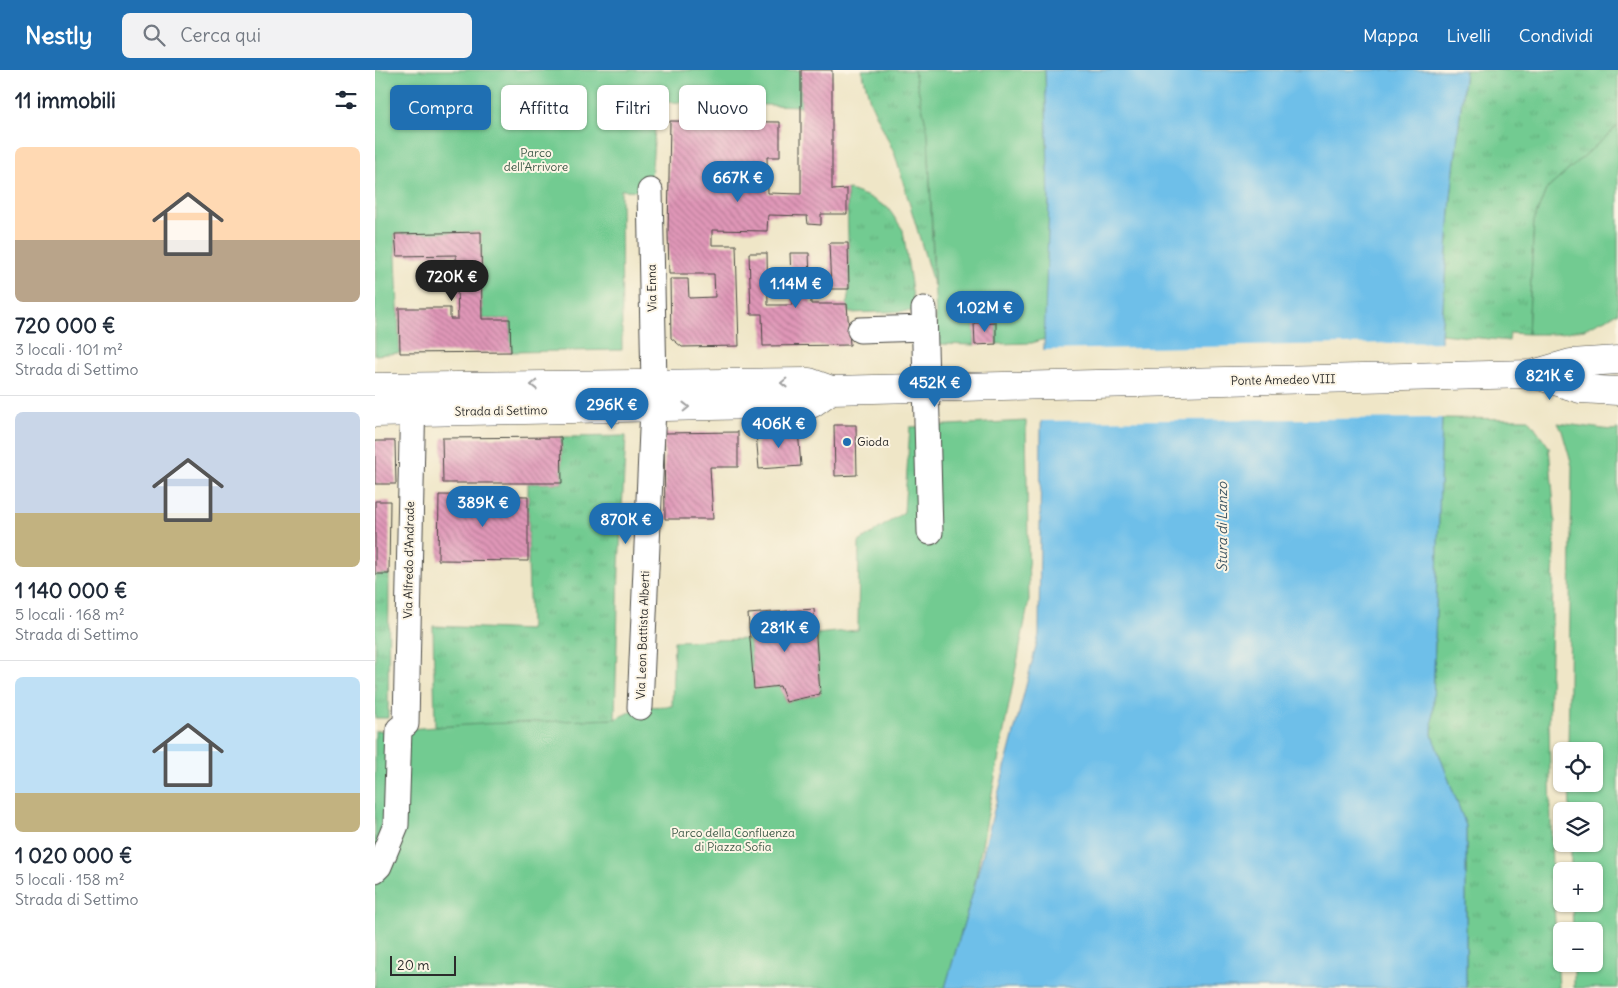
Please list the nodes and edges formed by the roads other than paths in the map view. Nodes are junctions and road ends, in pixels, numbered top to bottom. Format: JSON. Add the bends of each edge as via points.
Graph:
{"nodes":[{"id":1,"x":650,"y":191,"type":"dead end"},
{"id":2,"x":860,"y":330,"type":"dead end"},
{"id":3,"x":1618,"y":340,"type":"edge"},
{"id":4,"x":1618,"y":360,"type":"edge"},
{"id":5,"x":1581,"y":376,"type":"junction"},
{"id":6,"x":375,"y":386,"type":"edge"},
{"id":7,"x":1038,"y":386,"type":"joint"},
{"id":8,"x":926,"y":387,"type":"junction"},
{"id":9,"x":1618,"y":391,"type":"edge"},
{"id":10,"x":653,"y":396,"type":"junction"},
{"id":11,"x":413,"y":400,"type":"junction"},
{"id":12,"x":1618,"y":409,"type":"edge"},
{"id":13,"x":375,"y":413,"type":"edge"},
{"id":14,"x":930,"y":532,"type":"dead end"},
{"id":15,"x":640,"y":707,"type":"dead end"},
{"id":16,"x":375,"y":870,"type":"edge"}],
"edges":[{"from":1,"to":10,"type":"street","name":"Via Enna"},
{"from":2,"to":8,"type":"street","via":[[924,318]]},
{"from":3,"to":5,"type":"main road"},
{"from":4,"to":5,"type":"main road"},
{"from":5,"to":7,"type":"main road","name":"Ponte Amedeo VIII","via":[[1571,363],[1531,374]]},
{"from":5,"to":9,"type":"main road"},
{"from":5,"to":12,"type":"main road"},
{"from":6,"to":11,"type":"main road","name":"Strada di Settimo"},
{"from":7,"to":8,"type":"main road","name":"Strada di Settimo"},
{"from":8,"to":10,"type":"main road","name":"Strada di Settimo","via":[[831,390],[809,382]]},
{"from":8,"to":14,"type":"street"},
{"from":10,"to":11,"type":"main road","name":"Strada di Settimo","via":[[580,384]]},
{"from":10,"to":15,"type":"street","name":"Via Leon Battista Alberti"},
{"from":11,"to":13,"type":"main road","name":"Strada di Settimo"},
{"from":11,"to":16,"type":"street","name":"Via Alfredo d'Andrade","via":[[406,724],[399,729],[396,825]]}]}
